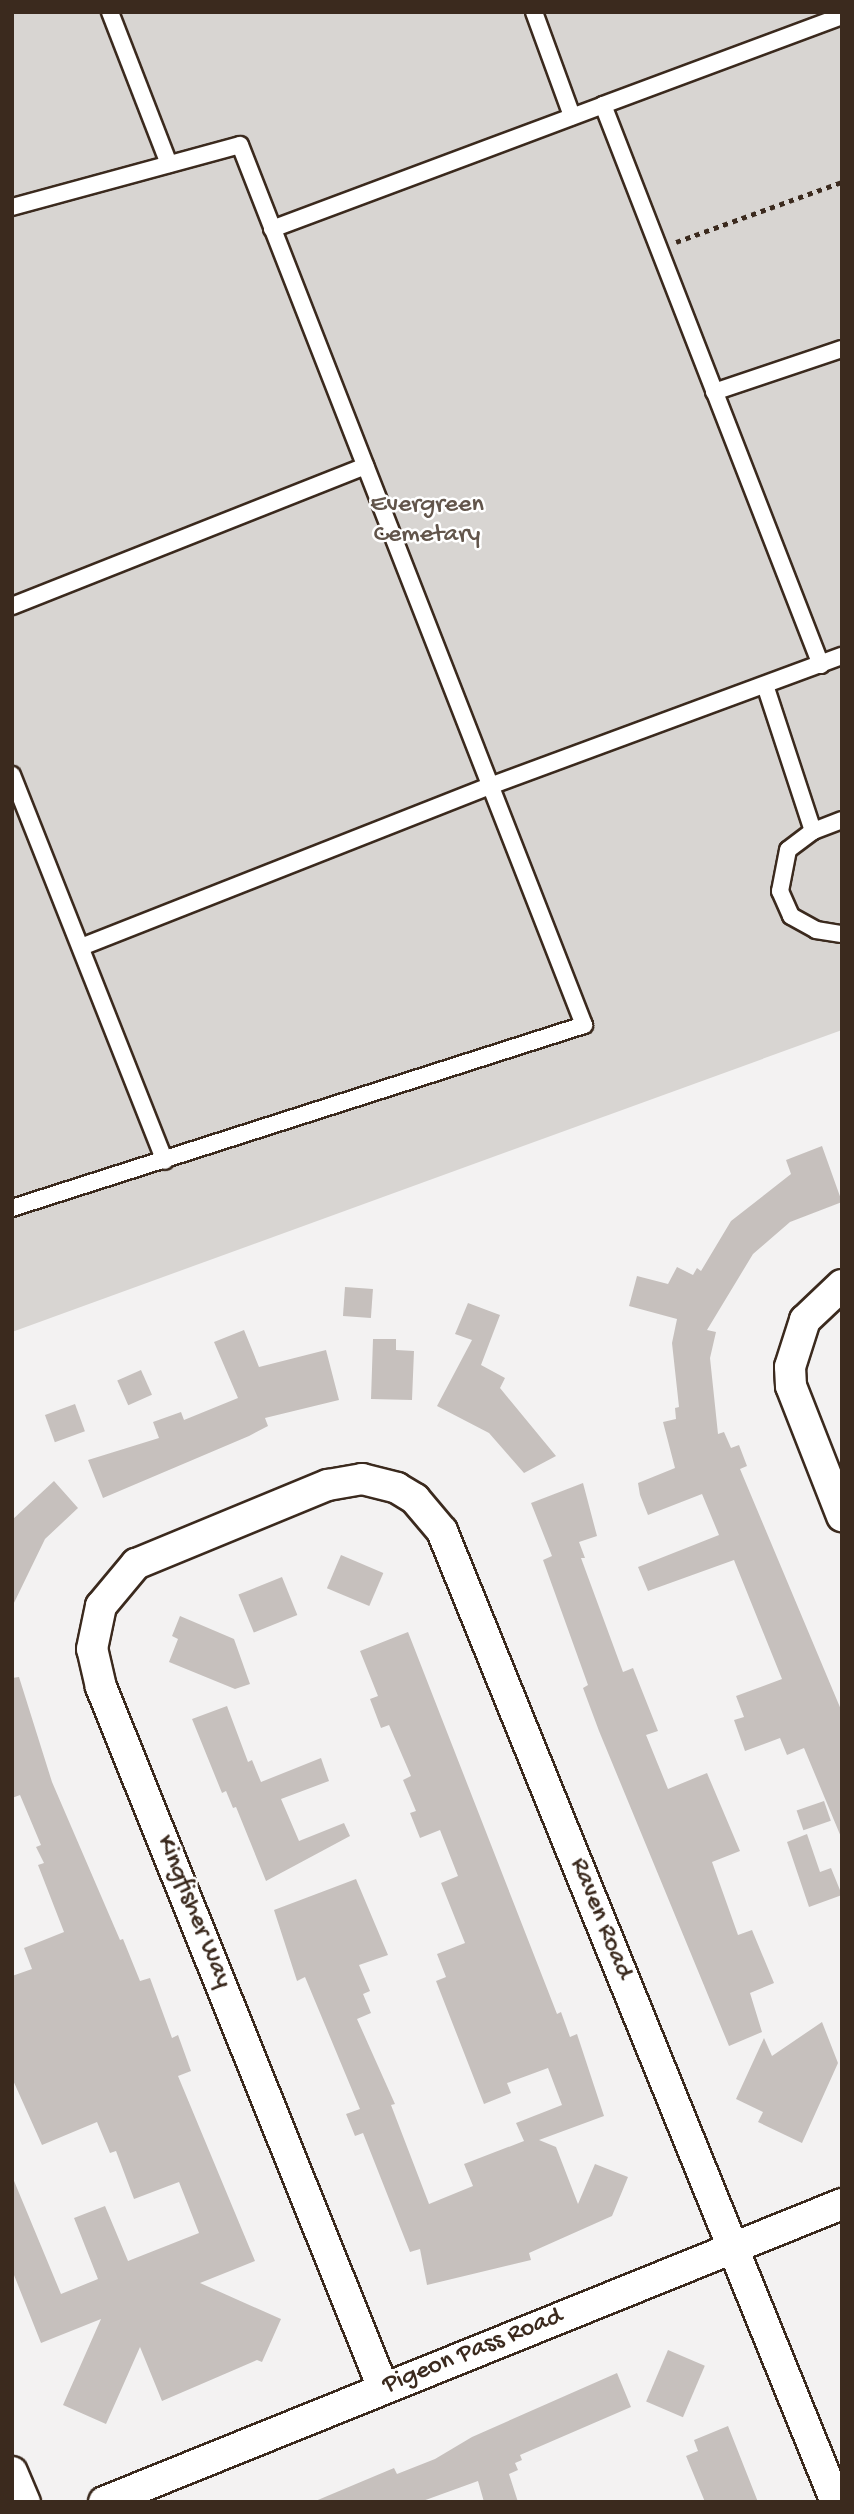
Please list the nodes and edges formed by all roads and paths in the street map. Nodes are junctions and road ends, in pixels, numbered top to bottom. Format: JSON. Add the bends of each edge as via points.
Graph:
{"nodes":[{"id":1,"x":110,"y":12,"type":"edge"},
{"id":2,"x":534,"y":12,"type":"edge"},
{"id":3,"x":842,"y":16,"type":"edge"},
{"id":4,"x":603,"y":105,"type":"junction"},
{"id":5,"x":572,"y":116,"type":"junction"},
{"id":6,"x":169,"y":164,"type":"junction"},
{"id":7,"x":842,"y":182,"type":"edge"},
{"id":8,"x":12,"y":207,"type":"edge"},
{"id":9,"x":272,"y":229,"type":"junction"},
{"id":10,"x":659,"y":249,"type":"junction"},
{"id":11,"x":842,"y":349,"type":"edge"},
{"id":12,"x":715,"y":392,"type":"junction"},
{"id":13,"x":365,"y":466,"type":"junction"},
{"id":14,"x":12,"y":606,"type":"edge"},
{"id":15,"x":842,"y":656,"type":"edge"},
{"id":16,"x":821,"y":665,"type":"junction"},
{"id":17,"x":765,"y":685,"type":"junction"},
{"id":18,"x":12,"y":775,"type":"edge"},
{"id":19,"x":490,"y":786,"type":"junction"},
{"id":20,"x":842,"y":820,"type":"edge"},
{"id":21,"x":813,"y":831,"type":"junction"},
{"id":22,"x":842,"y":934,"type":"edge"},
{"id":23,"x":81,"y":947,"type":"junction"},
{"id":24,"x":165,"y":1161,"type":"junction"},
{"id":25,"x":12,"y":1208,"type":"edge"},
{"id":26,"x":842,"y":1285,"type":"edge"},
{"id":27,"x":258,"y":1513,"type":"joint"},
{"id":28,"x":842,"y":1516,"type":"edge"},
{"id":29,"x":842,"y":2204,"type":"edge"},
{"id":30,"x":733,"y":2248,"type":"junction"},
{"id":31,"x":383,"y":2388,"type":"junction"},
{"id":32,"x":12,"y":2472,"type":"edge"},
{"id":33,"x":24,"y":2502,"type":"edge"},
{"id":34,"x":104,"y":2502,"type":"edge"},
{"id":35,"x":836,"y":2502,"type":"edge"}],
"edges":[{"from":1,"to":6,"type":"lane"},
{"from":2,"to":5,"type":"lane"},
{"from":3,"to":4,"type":"lane"},
{"from":4,"to":5,"type":"lane"},
{"from":4,"to":10,"type":"lane"},
{"from":5,"to":9,"type":"lane"},
{"from":6,"to":8,"type":"lane"},
{"from":6,"to":9,"type":"lane","via":[[240,145]]},
{"from":7,"to":10,"type":"path"},
{"from":9,"to":13,"type":"lane"},
{"from":10,"to":12,"type":"lane"},
{"from":11,"to":12,"type":"lane"},
{"from":12,"to":16,"type":"lane"},
{"from":13,"to":14,"type":"lane"},
{"from":13,"to":19,"type":"lane"},
{"from":15,"to":16,"type":"lane"},
{"from":16,"to":17,"type":"lane"},
{"from":17,"to":19,"type":"lane"},
{"from":17,"to":21,"type":"lane"},
{"from":18,"to":23,"type":"lane"},
{"from":19,"to":23,"type":"lane"},
{"from":19,"to":24,"type":"lane","via":[[584,1025]]},
{"from":20,"to":21,"type":"lane"},
{"from":21,"to":22,"type":"lane","via":[[788,850],[780,891],[791,916],[816,930]]},
{"from":23,"to":24,"type":"lane"},
{"from":24,"to":25,"type":"lane"},
{"from":26,"to":28,"type":"street","via":[[805,1320],[790,1367],[791,1386]]},
{"from":27,"to":30,"type":"street","name":"Raven Road","via":[[328,1485],[362,1479],[397,1488],[415,1499],[442,1531]]},
{"from":27,"to":31,"type":"street","name":"Kingfisher Way","via":[[136,1564],[122,1576],[95,1623],[94,1666]]},
{"from":29,"to":30,"type":"street","name":"Pigeon Pass Road"},
{"from":30,"to":31,"type":"street","name":"Pigeon Pass Road"},
{"from":30,"to":35,"type":"street","name":"Raven Road"},
{"from":31,"to":34,"type":"street","name":"Pigeon Pass Road"},
{"from":32,"to":33,"type":"street"}]}
